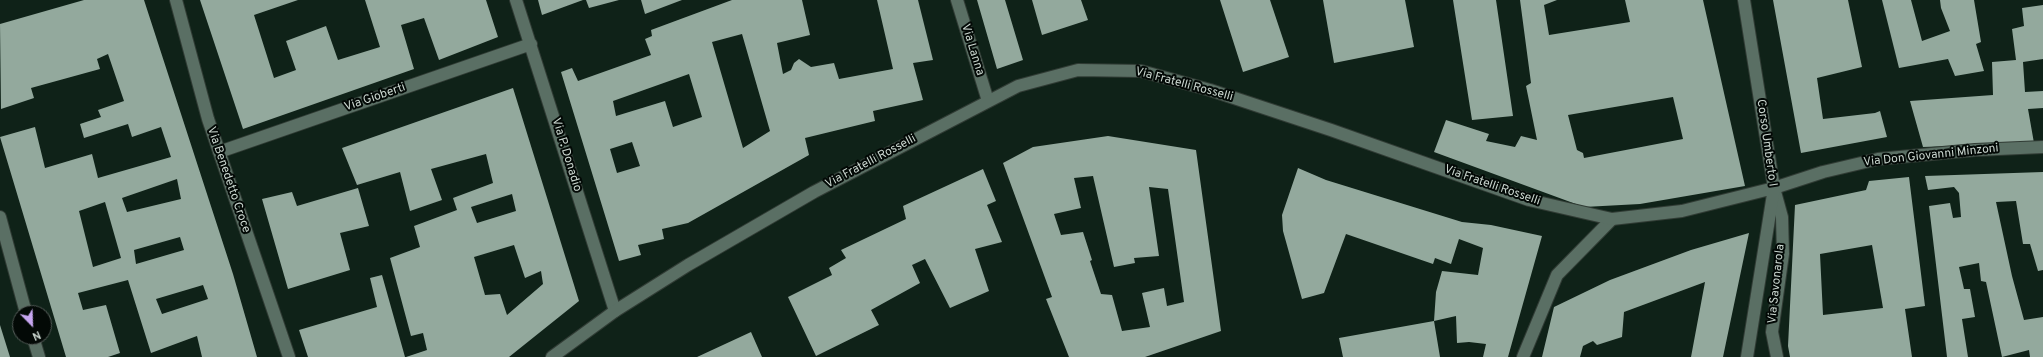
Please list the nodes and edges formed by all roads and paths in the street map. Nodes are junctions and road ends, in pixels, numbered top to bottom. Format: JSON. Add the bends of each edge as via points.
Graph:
{"nodes":[{"id":1,"x":176,"y":0,"type":"edge"},
{"id":2,"x":516,"y":0,"type":"edge"},
{"id":3,"x":957,"y":0,"type":"edge"},
{"id":4,"x":1744,"y":0,"type":"edge"},
{"id":5,"x":531,"y":44,"type":"junction"},
{"id":6,"x":988,"y":101,"type":"junction"},
{"id":7,"x":2043,"y":147,"type":"edge"},
{"id":8,"x":219,"y":152,"type":"junction"},
{"id":9,"x":1774,"y":188,"type":"junction"},
{"id":10,"x":0,"y":217,"type":"edge"},
{"id":11,"x":1612,"y":219,"type":"junction"},
{"id":12,"x":24,"y":305,"type":"edge"},
{"id":13,"x":615,"y":311,"type":"junction"},
{"id":14,"x":35,"y":345,"type":"edge"},
{"id":15,"x":39,"y":357,"type":"edge"},
{"id":16,"x":289,"y":357,"type":"edge"},
{"id":17,"x":552,"y":357,"type":"edge"},
{"id":18,"x":1523,"y":357,"type":"edge"},
{"id":19,"x":1747,"y":357,"type":"edge"},
{"id":20,"x":1777,"y":357,"type":"edge"}],
"edges":[{"from":1,"to":8,"type":"main road","name":"Via Benedetto Croce"},
{"from":2,"to":5,"type":"main road","name":"Via P. Donadio"},
{"from":3,"to":6,"type":"main road","name":"Via Lanna"},
{"from":4,"to":9,"type":"main road","name":"Corso Umberto I"},
{"from":5,"to":8,"type":"main road","name":"Via Gioberti"},
{"from":5,"to":13,"type":"main road","name":"Via P. Donadio"},
{"from":6,"to":11,"type":"main road","name":"Via Fratelli Rosselli","via":[[1018,86],[1078,70],[1141,71],[1210,90],[1331,130],[1529,200]]},
{"from":6,"to":13,"type":"main road","name":"Via Fratelli Rosselli","via":[[814,192],[688,265]]},
{"from":7,"to":9,"type":"main road","name":"Via Don Giovanni Minzoni","via":[[1878,159],[1823,172]]},
{"from":8,"to":16,"type":"main road","name":"Via Benedetto Croce"},
{"from":9,"to":11,"type":"main road","name":"Via Fratelli Rosselli","via":[[1682,211]]},
{"from":9,"to":19,"type":"main road","name":"Corso Umberto I"},
{"from":9,"to":20,"type":"main road","name":"Via Savonarola","via":[[1782,217],[1783,254],[1772,332]]},
{"from":10,"to":12,"type":"main road"},
{"from":11,"to":18,"type":"main road","via":[[1557,275]]},
{"from":13,"to":17,"type":"main road","name":"Via Fratelli Rosselli"},
{"from":14,"to":15,"type":"main road"}]}
